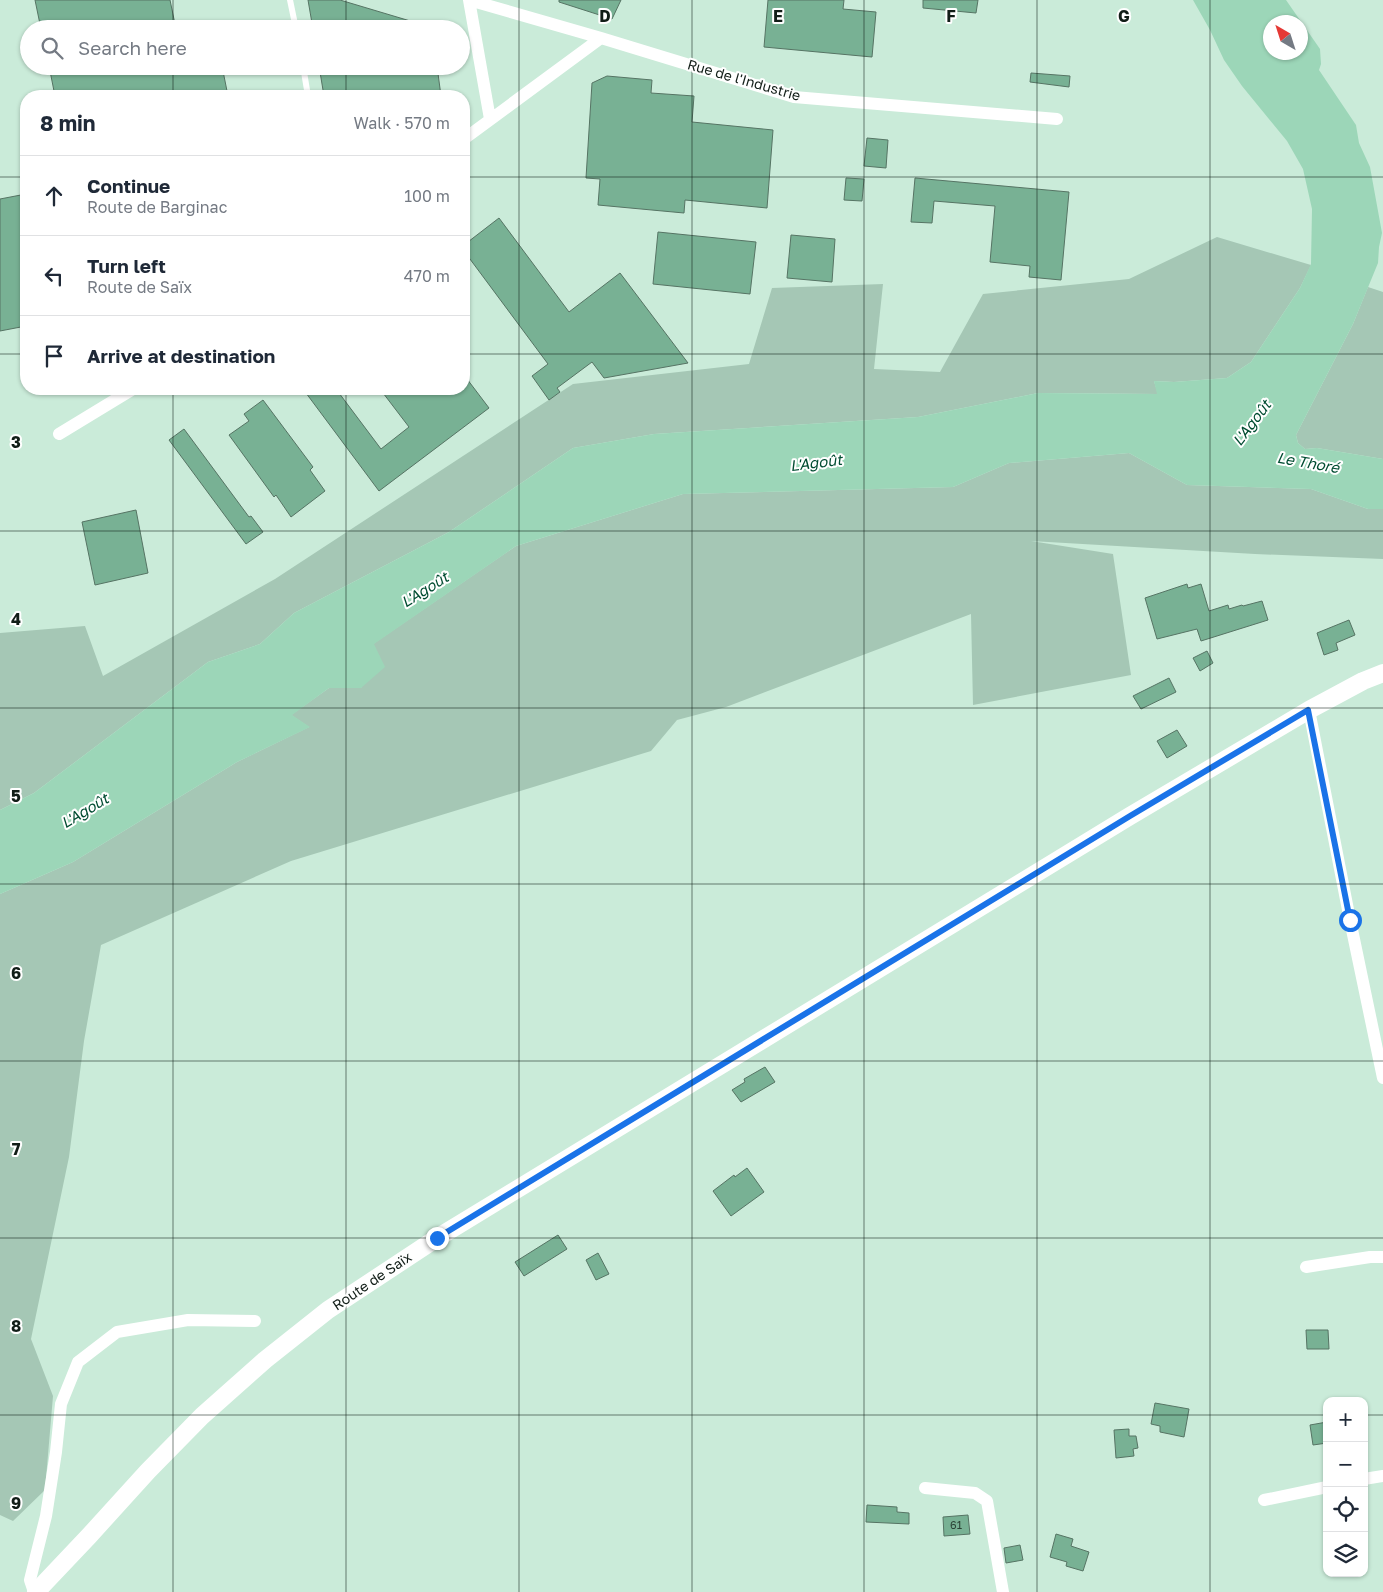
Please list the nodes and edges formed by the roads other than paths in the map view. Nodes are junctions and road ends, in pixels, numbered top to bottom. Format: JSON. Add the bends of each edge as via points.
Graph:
{"nodes":[{"id":1,"x":290,"y":0,"type":"edge"},
{"id":2,"x":469,"y":0,"type":"edge"},
{"id":3,"x":294,"y":20,"type":"edge"},
{"id":4,"x":601,"y":38,"type":"junction"},
{"id":5,"x":304,"y":75,"type":"edge"},
{"id":6,"x":307,"y":90,"type":"edge"},
{"id":7,"x":490,"y":119,"type":"junction"},
{"id":8,"x":1057,"y":119,"type":"dead end"},
{"id":9,"x":470,"y":134,"type":"edge"},
{"id":10,"x":123,"y":395,"type":"edge"},
{"id":11,"x":59,"y":434,"type":"dead end"},
{"id":12,"x":1383,"y":674,"type":"edge"},
{"id":13,"x":1308,"y":710,"type":"junction"},
{"id":14,"x":1383,"y":1078,"type":"edge"},
{"id":15,"x":1383,"y":1257,"type":"edge"},
{"id":16,"x":1306,"y":1266,"type":"dead end"},
{"id":17,"x":255,"y":1321,"type":"dead end"},
{"id":18,"x":1383,"y":1476,"type":"edge"},
{"id":19,"x":1368,"y":1478,"type":"edge"},
{"id":20,"x":925,"y":1488,"type":"dead end"},
{"id":21,"x":1323,"y":1488,"type":"edge"},
{"id":22,"x":1264,"y":1500,"type":"dead end"},
{"id":23,"x":35,"y":1592,"type":"edge"},
{"id":24,"x":1003,"y":1592,"type":"edge"}],
"edges":[{"from":1,"to":3,"type":"lane"},
{"from":2,"to":4,"type":"street","name":"Rue de l'Industrie"},
{"from":2,"to":7,"type":"street"},
{"from":4,"to":7,"type":"street"},
{"from":4,"to":8,"type":"street","name":"Rue de l'Industrie","via":[[794,97]]},
{"from":5,"to":6,"type":"lane"},
{"from":7,"to":9,"type":"street"},
{"from":10,"to":11,"type":"street"},
{"from":12,"to":13,"type":"street","name":"Route de Saïx"},
{"from":13,"to":14,"type":"street"},
{"from":13,"to":23,"type":"street","name":"Route de Saïx","via":[[445,1233],[328,1310],[202,1416]]},
{"from":15,"to":16,"type":"street"},
{"from":17,"to":23,"type":"street","via":[[188,1320],[117,1332],[78,1362],[61,1404],[46,1516],[30,1580]]},
{"from":18,"to":19,"type":"street"},
{"from":20,"to":24,"type":"street","via":[[975,1493],[987,1501]]},
{"from":21,"to":22,"type":"street"}]}
